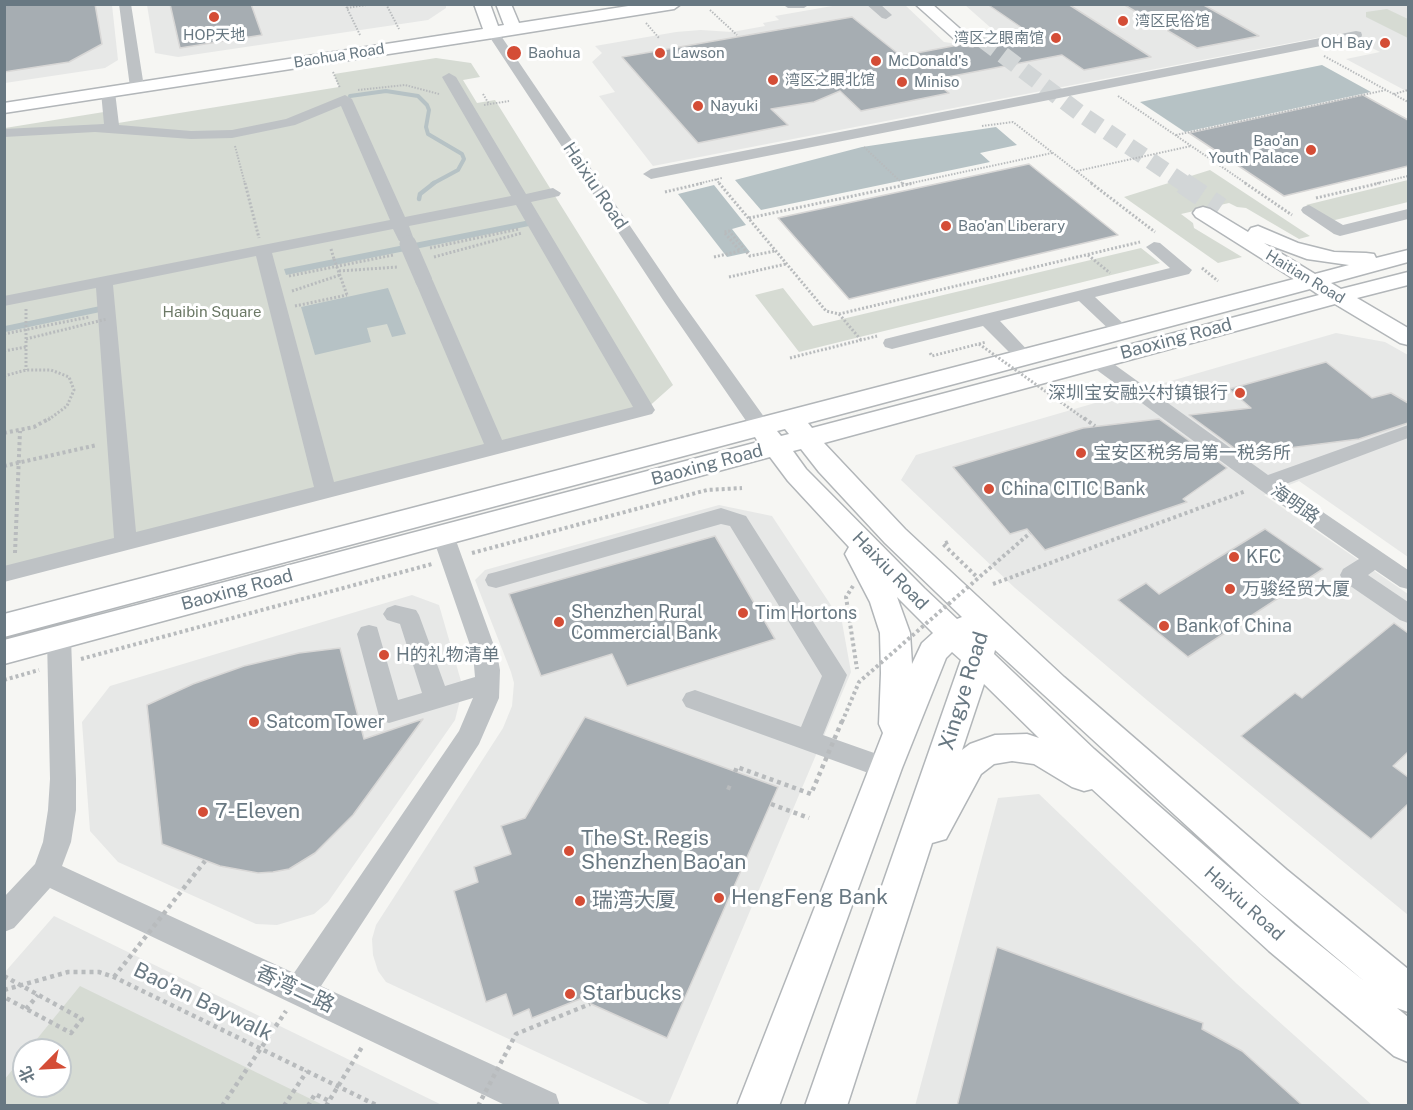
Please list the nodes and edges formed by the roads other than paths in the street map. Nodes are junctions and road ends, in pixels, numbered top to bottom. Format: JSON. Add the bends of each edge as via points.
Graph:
{"nodes":[{"id":1,"x":125,"y":4,"type":"edge"},
{"id":2,"x":482,"y":4,"type":"edge"},
{"id":3,"x":503,"y":4,"type":"edge"},
{"id":4,"x":624,"y":4,"type":"edge"},
{"id":5,"x":674,"y":4,"type":"edge"},
{"id":6,"x":788,"y":4,"type":"edge"},
{"id":7,"x":804,"y":4,"type":"edge"},
{"id":8,"x":872,"y":4,"type":"edge"},
{"id":9,"x":922,"y":4,"type":"edge"},
{"id":10,"x":941,"y":4,"type":"edge"},
{"id":11,"x":886,"y":15,"type":"dead end"},
{"id":12,"x":512,"y":26,"type":"junction"},
{"id":13,"x":491,"y":29,"type":"junction"},
{"id":14,"x":1356,"y":35,"type":"dead end"},
{"id":15,"x":449,"y":77,"type":"dead end"},
{"id":16,"x":136,"y":83,"type":"junction"},
{"id":17,"x":108,"y":92,"type":"junction"},
{"id":18,"x":4,"y":100,"type":"edge"},
{"id":19,"x":4,"y":108,"type":"edge"},
{"id":20,"x":112,"y":129,"type":"junction"},
{"id":21,"x":4,"y":133,"type":"edge"},
{"id":22,"x":651,"y":174,"type":"dead end"},
{"id":23,"x":553,"y":193,"type":"dead end"},
{"id":24,"x":521,"y":199,"type":"junction"},
{"id":25,"x":1308,"y":209,"type":"road end"},
{"id":26,"x":1211,"y":211,"type":"tunnel mouth"},
{"id":27,"x":1408,"y":214,"type":"edge"},
{"id":28,"x":399,"y":223,"type":"junction"},
{"id":29,"x":1249,"y":235,"type":"junction"},
{"id":30,"x":1155,"y":241,"type":"road end"},
{"id":31,"x":263,"y":250,"type":"junction"},
{"id":32,"x":1407,"y":264,"type":"edge"},
{"id":33,"x":104,"y":281,"type":"junction"},
{"id":34,"x":1334,"y":286,"type":"junction"},
{"id":35,"x":1082,"y":295,"type":"junction"},
{"id":36,"x":1239,"y":300,"type":"junction"},
{"id":37,"x":4,"y":301,"type":"edge"},
{"id":38,"x":1262,"y":316,"type":"junction"},
{"id":39,"x":987,"y":319,"type":"junction"},
{"id":40,"x":1121,"y":331,"type":"junction"},
{"id":41,"x":1407,"y":331,"type":"edge"},
{"id":42,"x":892,"y":343,"type":"dead end"},
{"id":43,"x":1024,"y":356,"type":"junction"},
{"id":44,"x":1097,"y":361,"type":"junction"},
{"id":45,"x":1408,"y":431,"type":"edge"},
{"id":46,"x":783,"y":433,"type":"junction"},
{"id":47,"x":496,"y":449,"type":"junction"},
{"id":48,"x":1266,"y":484,"type":"junction"},
{"id":49,"x":326,"y":492,"type":"junction"},
{"id":50,"x":835,"y":513,"type":"junction"},
{"id":51,"x":126,"y":544,"type":"junction"},
{"id":52,"x":447,"y":547,"type":"junction"},
{"id":53,"x":1375,"y":559,"type":"junction"},
{"id":54,"x":10,"y":573,"type":"edge"},
{"id":55,"x":496,"y":580,"type":"dead end"},
{"id":56,"x":1408,"y":581,"type":"edge"},
{"id":57,"x":395,"y":614,"type":"dead end"},
{"id":58,"x":1408,"y":614,"type":"edge"},
{"id":59,"x":988,"y":625,"type":"junction"},
{"id":60,"x":4,"y":626,"type":"edge"},
{"id":61,"x":952,"y":633,"type":"junction"},
{"id":62,"x":369,"y":634,"type":"dead end"},
{"id":63,"x":59,"y":651,"type":"junction"},
{"id":64,"x":4,"y":652,"type":"edge"},
{"id":65,"x":976,"y":657,"type":"junction"},
{"id":66,"x":488,"y":682,"type":"junction"},
{"id":67,"x":436,"y":698,"type":"junction"},
{"id":68,"x":695,"y":700,"type":"dead end"},
{"id":69,"x":808,"y":740,"type":"junction"},
{"id":70,"x":890,"y":756,"type":"junction"},
{"id":71,"x":1150,"y":820,"type":"junction"},
{"id":72,"x":907,"y":867,"type":"junction"},
{"id":73,"x":46,"y":872,"type":"junction"},
{"id":74,"x":4,"y":918,"type":"edge"},
{"id":75,"x":300,"y":991,"type":"junction"},
{"id":76,"x":1408,"y":993,"type":"edge"},
{"id":77,"x":1408,"y":1042,"type":"edge"},
{"id":78,"x":544,"y":1106,"type":"edge"},
{"id":79,"x":758,"y":1106,"type":"edge"},
{"id":80,"x":826,"y":1106,"type":"edge"}],
"edges":[{"from":1,"to":16,"type":"street"},
{"from":2,"to":13,"type":"main road","name":"Haixiu Road"},
{"from":3,"to":12,"type":"main road"},
{"from":4,"to":12,"type":"main road","name":"Baohua Road"},
{"from":5,"to":12,"type":"main road","name":"Baohua Road"},
{"from":6,"to":7,"type":"street"},
{"from":8,"to":11,"type":"street"},
{"from":9,"to":10,"type":"main road","via":[[974,41]]},
{"from":12,"to":13,"type":"main road","name":"Baohua Road"},
{"from":13,"to":16,"type":"main road","name":"Baohua Road"},
{"from":13,"to":46,"type":"street","name":"Haixiu Road","via":[[665,290]]},
{"from":14,"to":22,"type":"street"},
{"from":15,"to":24,"type":"street"},
{"from":16,"to":17,"type":"main road","name":"Baohua Road"},
{"from":16,"to":18,"type":"main road","name":"Baohua Road"},
{"from":17,"to":19,"type":"main road","name":"Baohua Road"},
{"from":17,"to":20,"type":"street"},
{"from":20,"to":21,"type":"street"},
{"from":20,"to":28,"type":"street","via":[[232,134],[290,122],[345,99]]},
{"from":23,"to":24,"type":"street"},
{"from":24,"to":28,"type":"street"},
{"from":24,"to":47,"type":"street","via":[[645,410]]},
{"from":25,"to":27,"type":"street","via":[[1340,231]]},
{"from":26,"to":29,"type":"main road","name":"Haitian Road"},
{"from":28,"to":31,"type":"street"},
{"from":28,"to":47,"type":"street","bridge":true},
{"from":29,"to":32,"type":"main road","via":[[1334,258]]},
{"from":29,"to":34,"type":"main road","name":"Haitian Road"},
{"from":29,"to":36,"type":"main road","via":[[1267,273],[1259,288]]},
{"from":30,"to":35,"type":"street","via":[[1183,270]]},
{"from":31,"to":33,"type":"street"},
{"from":31,"to":49,"type":"street"},
{"from":32,"to":34,"type":"main road","name":"Baoxing Road"},
{"from":33,"to":37,"type":"street"},
{"from":33,"to":51,"type":"street"},
{"from":34,"to":36,"type":"main road","name":"Baoxing Road"},
{"from":34,"to":38,"type":"main road","name":"Baoxing Road"},
{"from":34,"to":41,"type":"main road","name":"Haitian Road"},
{"from":35,"to":39,"type":"street"},
{"from":35,"to":40,"type":"street"},
{"from":36,"to":40,"type":"main road","name":"Baoxing Road"},
{"from":38,"to":41,"type":"main road","via":[[1340,316]]},
{"from":38,"to":44,"type":"main road","name":"Baoxing Road"},
{"from":39,"to":42,"type":"street"},
{"from":39,"to":43,"type":"street"},
{"from":40,"to":43,"type":"main road","name":"Baoxing Road"},
{"from":43,"to":46,"type":"main road","name":"Baoxing Road"},
{"from":44,"to":46,"type":"main road","name":"Baoxing Road"},
{"from":44,"to":48,"type":"street","name":"海明路"},
{"from":45,"to":48,"type":"street"},
{"from":46,"to":50,"type":"main road","name":"Haixiu Road","via":[[797,475]]},
{"from":46,"to":52,"type":"main road","name":"Baoxing Road"},
{"from":46,"to":59,"type":"main road","name":"Haixiu Road","via":[[828,466]]},
{"from":46,"to":60,"type":"main road","name":"Baoxing Road"},
{"from":47,"to":49,"type":"street"},
{"from":48,"to":53,"type":"street","name":"海明路","via":[[1346,550]]},
{"from":49,"to":51,"type":"street"},
{"from":50,"to":61,"type":"main road","name":"Haixiu Road"},
{"from":50,"to":70,"type":"main road","via":[[876,584],[895,633],[897,673]]},
{"from":51,"to":54,"type":"street"},
{"from":52,"to":63,"type":"main road","name":"Baoxing Road"},
{"from":52,"to":66,"type":"street","via":[[484,654]]},
{"from":53,"to":56,"type":"street","name":"海明路"},
{"from":53,"to":58,"type":"street","via":[[1351,574]]},
{"from":55,"to":69,"type":"street","via":[[721,516],[738,521],[835,675]]},
{"from":57,"to":67,"type":"street","via":[[408,616],[411,621]]},
{"from":59,"to":61,"type":"main road","name":"Xingye Road"},
{"from":59,"to":65,"type":"main road","name":"Xingye Road"},
{"from":59,"to":76,"type":"main road","name":"Haixiu Road","via":[[1170,792]]},
{"from":61,"to":65,"type":"main road","name":"Haixiu Road"},
{"from":61,"to":70,"type":"main road","name":"Xingye Road","via":[[933,651]]},
{"from":62,"to":67,"type":"street","via":[[389,713]]},
{"from":63,"to":64,"type":"main road","name":"Baoxing Road"},
{"from":63,"to":73,"type":"street","via":[[62,810],[57,842]]},
{"from":65,"to":71,"type":"main road","name":"Haixiu Road"},
{"from":65,"to":72,"type":"main road","name":"Xingye Road"},
{"from":66,"to":67,"type":"street"},
{"from":66,"to":75,"type":"street","via":[[486,698],[470,736]]},
{"from":68,"to":69,"type":"street"},
{"from":69,"to":70,"type":"street"},
{"from":70,"to":79,"type":"main road","name":"Xingye Road"},
{"from":71,"to":72,"type":"main road","via":[[1045,754],[1020,747],[996,749],[969,764],[938,823]]},
{"from":71,"to":77,"type":"main road","name":"Haixiu Road","via":[[1282,938]]},
{"from":72,"to":80,"type":"main road","name":"Xingye Road"},
{"from":73,"to":74,"type":"street"},
{"from":73,"to":75,"type":"street","name":"香湾二路"},
{"from":75,"to":78,"type":"street","name":"香湾二路"}]}
